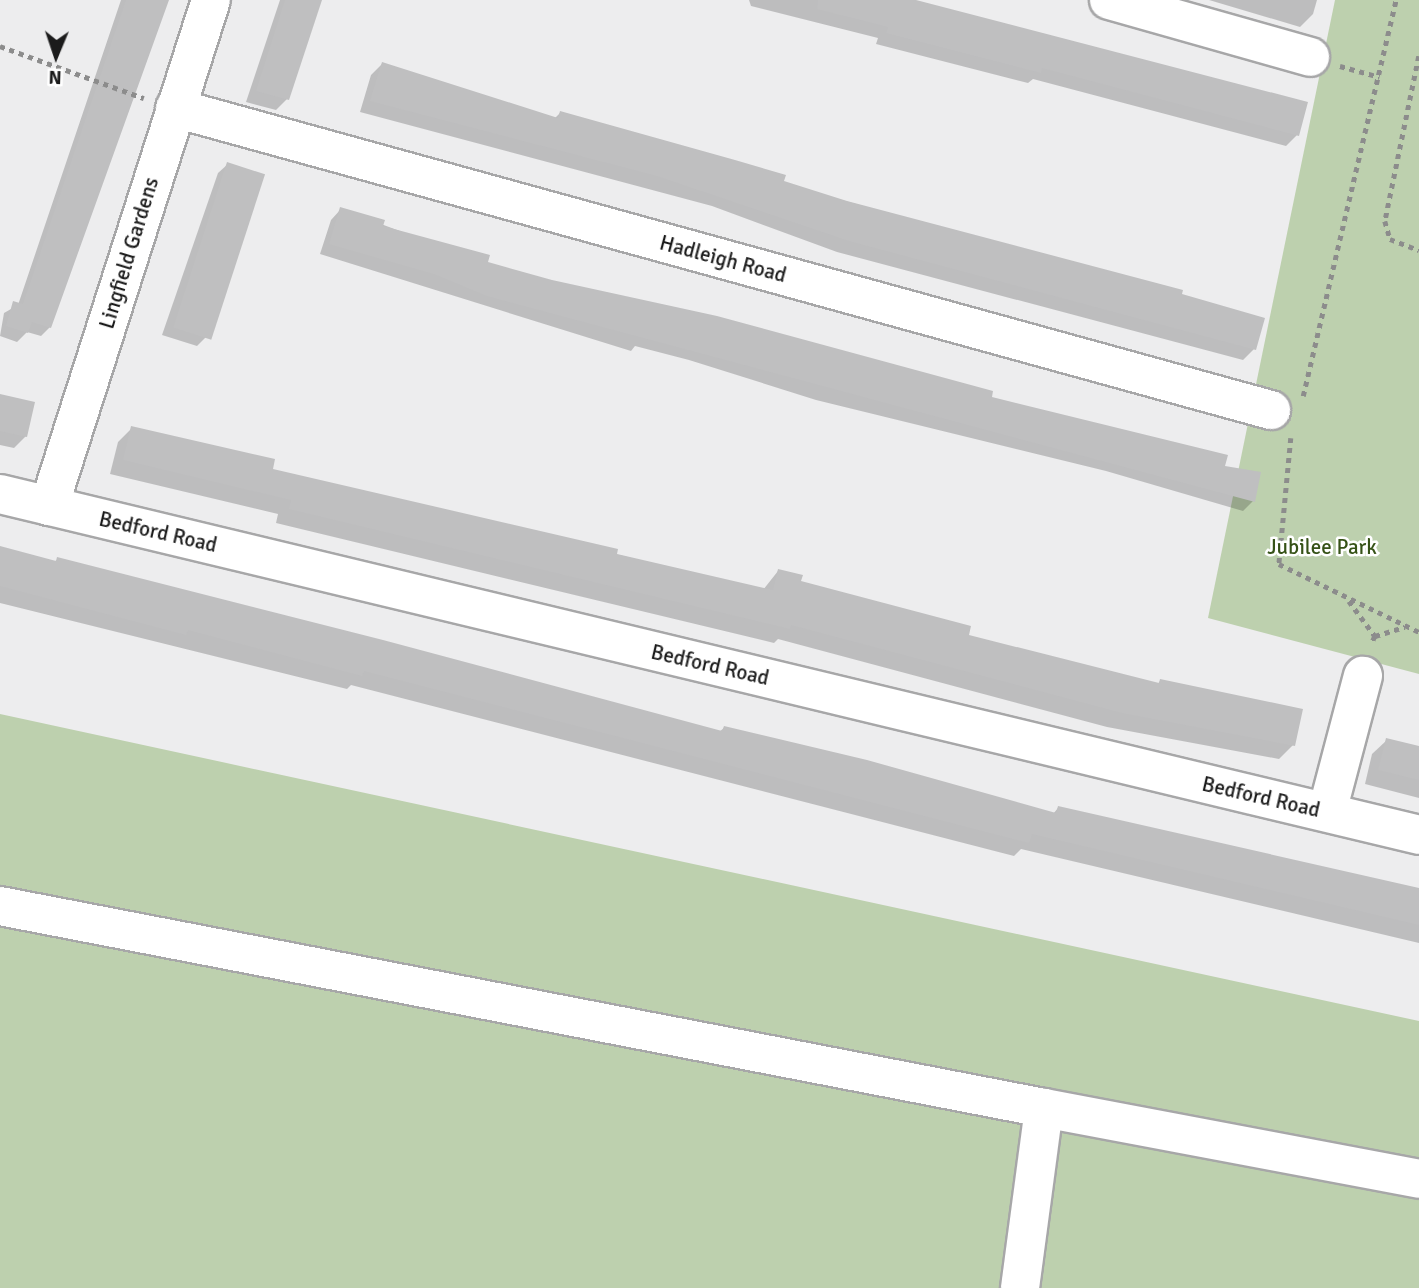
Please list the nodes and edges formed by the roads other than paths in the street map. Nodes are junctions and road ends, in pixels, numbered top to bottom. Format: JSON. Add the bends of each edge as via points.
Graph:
{"nodes":[{"id":1,"x":211,"y":0,"type":"edge"},
{"id":2,"x":1110,"y":0,"type":"edge"},
{"id":3,"x":1310,"y":57,"type":"dead end"},
{"id":4,"x":175,"y":108,"type":"junction"},
{"id":5,"x":1288,"y":414,"type":"road end"},
{"id":6,"x":0,"y":494,"type":"edge"},
{"id":7,"x":49,"y":506,"type":"junction"},
{"id":8,"x":1363,"y":676,"type":"road end"},
{"id":9,"x":1327,"y":813,"type":"junction"},
{"id":10,"x":1419,"y":835,"type":"edge"},
{"id":11,"x":0,"y":906,"type":"edge"},
{"id":12,"x":1044,"y":1108,"type":"junction"},
{"id":13,"x":1419,"y":1179,"type":"edge"},
{"id":14,"x":1020,"y":1288,"type":"edge"}],
"edges":[{"from":1,"to":4,"type":"street","name":"Lingfield Gardens"},
{"from":2,"to":3,"type":"street"},
{"from":4,"to":5,"type":"street","name":"Hadleigh Road"},
{"from":4,"to":7,"type":"street","name":"Lingfield Gardens"},
{"from":6,"to":7,"type":"street","name":"Bedford Road"},
{"from":7,"to":9,"type":"street","name":"Bedford Road"},
{"from":8,"to":9,"type":"street"},
{"from":9,"to":10,"type":"street","name":"Bedford Road"},
{"from":11,"to":12,"type":"street"},
{"from":12,"to":13,"type":"street"},
{"from":12,"to":14,"type":"street"}]}
